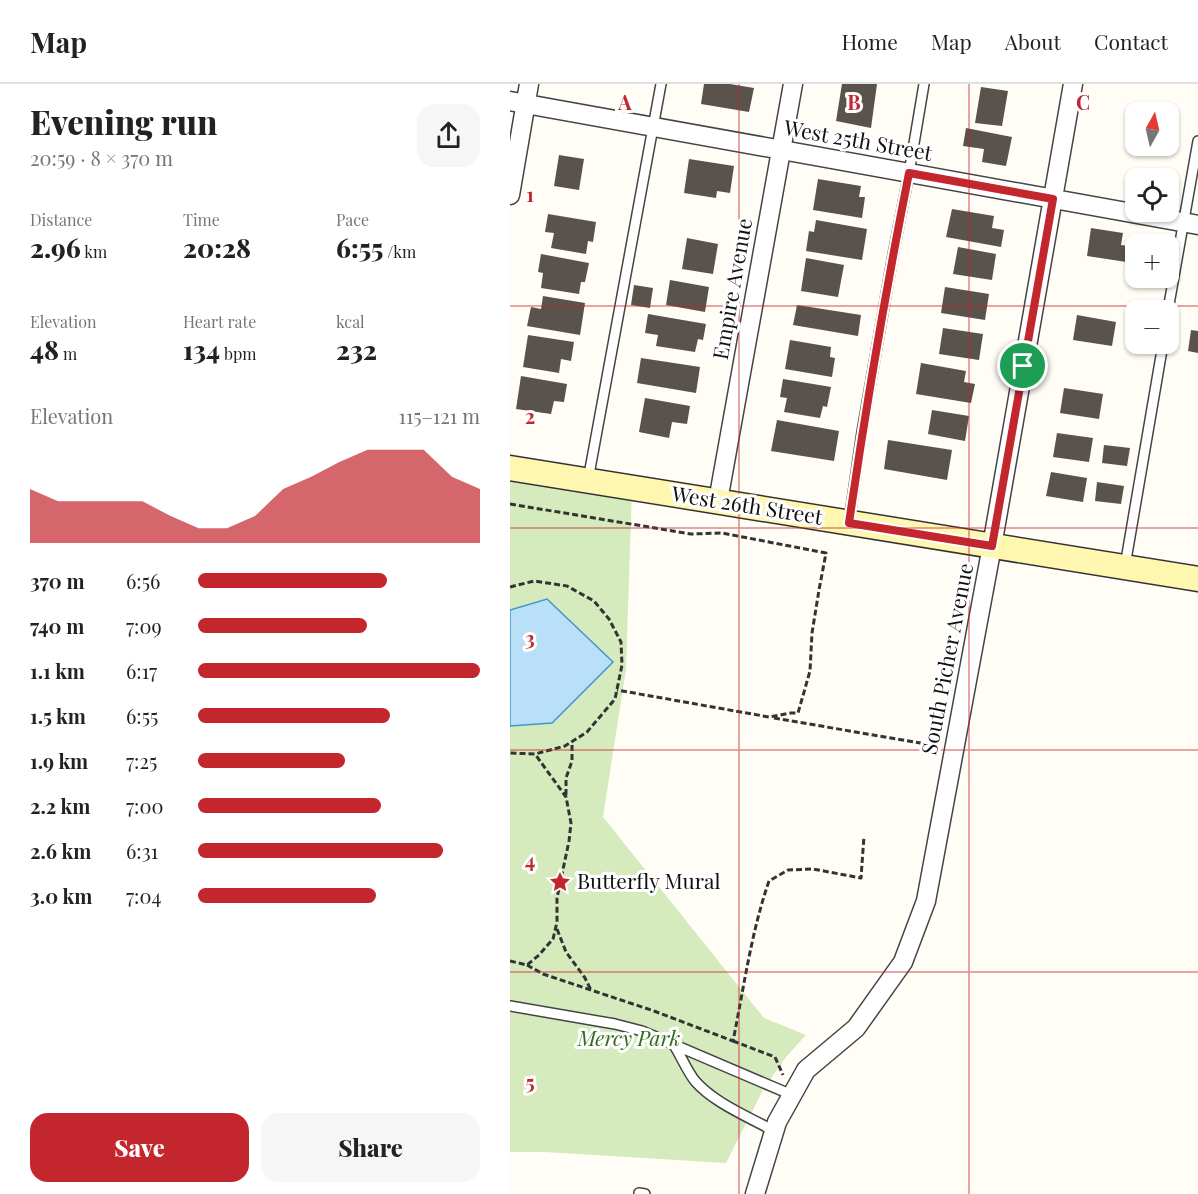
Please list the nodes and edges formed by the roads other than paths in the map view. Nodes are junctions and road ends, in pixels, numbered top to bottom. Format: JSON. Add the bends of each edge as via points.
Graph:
{"nodes":[{"id":1,"x":529,"y":84,"type":"edge"},
{"id":2,"x":661,"y":84,"type":"edge"},
{"id":3,"x":793,"y":84,"type":"edge"},
{"id":4,"x":924,"y":84,"type":"edge"},
{"id":5,"x":1073,"y":84,"type":"edge"},
{"id":6,"x":518,"y":103,"type":"edge"},
{"id":7,"x":653,"y":127,"type":"junction"},
{"id":8,"x":1198,"y":141,"type":"edge"},
{"id":9,"x":781,"y":150,"type":"junction"},
{"id":10,"x":909,"y":173,"type":"junction"},
{"id":11,"x":510,"y":195,"type":"edge"},
{"id":12,"x":1053,"y":199,"type":"junction"},
{"id":13,"x":1191,"y":224,"type":"edge"},
{"id":14,"x":1171,"y":300,"type":"edge"},
{"id":15,"x":1161,"y":354,"type":"edge"},
{"id":16,"x":510,"y":468,"type":"edge"},
{"id":17,"x":588,"y":480,"type":"junction"},
{"id":18,"x":718,"y":501,"type":"junction"},
{"id":19,"x":849,"y":523,"type":"junction"},
{"id":20,"x":992,"y":546,"type":"junction"},
{"id":21,"x":1125,"y":567,"type":"junction"},
{"id":22,"x":1198,"y":579,"type":"edge"},
{"id":23,"x":510,"y":1006,"type":"edge"},
{"id":24,"x":674,"y":1044,"type":"junction"},
{"id":25,"x":792,"y":1095,"type":"junction"},
{"id":26,"x":774,"y":1131,"type":"junction"},
{"id":27,"x":639,"y":1194,"type":"edge"},
{"id":28,"x":645,"y":1194,"type":"edge"},
{"id":29,"x":755,"y":1194,"type":"edge"}],
"edges":[{"from":1,"to":6,"type":"street"},
{"from":2,"to":7,"type":"lane"},
{"from":3,"to":9,"type":"street","name":"Empire Avenue"},
{"from":4,"to":10,"type":"lane"},
{"from":5,"to":12,"type":"street","name":"South Picher Avenue"},
{"from":6,"to":7,"type":"street","name":"West 25th Street"},
{"from":6,"to":11,"type":"street"},
{"from":7,"to":9,"type":"street","name":"West 25th Street"},
{"from":7,"to":17,"type":"lane"},
{"from":8,"to":13,"type":"lane"},
{"from":9,"to":10,"type":"street","name":"West 25th Street"},
{"from":9,"to":18,"type":"street","name":"Empire Avenue"},
{"from":10,"to":12,"type":"street","name":"West 25th Street"},
{"from":10,"to":19,"type":"lane"},
{"from":12,"to":13,"type":"street","name":"West 25th Street"},
{"from":12,"to":20,"type":"street","name":"South Picher Avenue"},
{"from":13,"to":14,"type":"lane"},
{"from":15,"to":21,"type":"lane"},
{"from":16,"to":17,"type":"main road","name":"West 26th Street"},
{"from":17,"to":18,"type":"main road","name":"West 26th Street"},
{"from":18,"to":19,"type":"main road","name":"West 26th Street"},
{"from":19,"to":20,"type":"main road","name":"West 26th Street"},
{"from":20,"to":21,"type":"main road","name":"West 26th Street"},
{"from":20,"to":25,"type":"street","name":"South Picher Avenue","via":[[926,901],[903,962],[856,1028],[806,1070]]},
{"from":21,"to":22,"type":"main road","name":"West 26th Street"},
{"from":23,"to":24,"type":"lane","via":[[615,1024]]},
{"from":24,"to":25,"type":"lane"},
{"from":24,"to":26,"type":"lane","via":[[703,1089]]},
{"from":25,"to":26,"type":"street","name":"South Picher Avenue"},
{"from":26,"to":29,"type":"street","name":"South Picher Avenue"},
{"from":27,"to":28,"type":"lane"}]}
